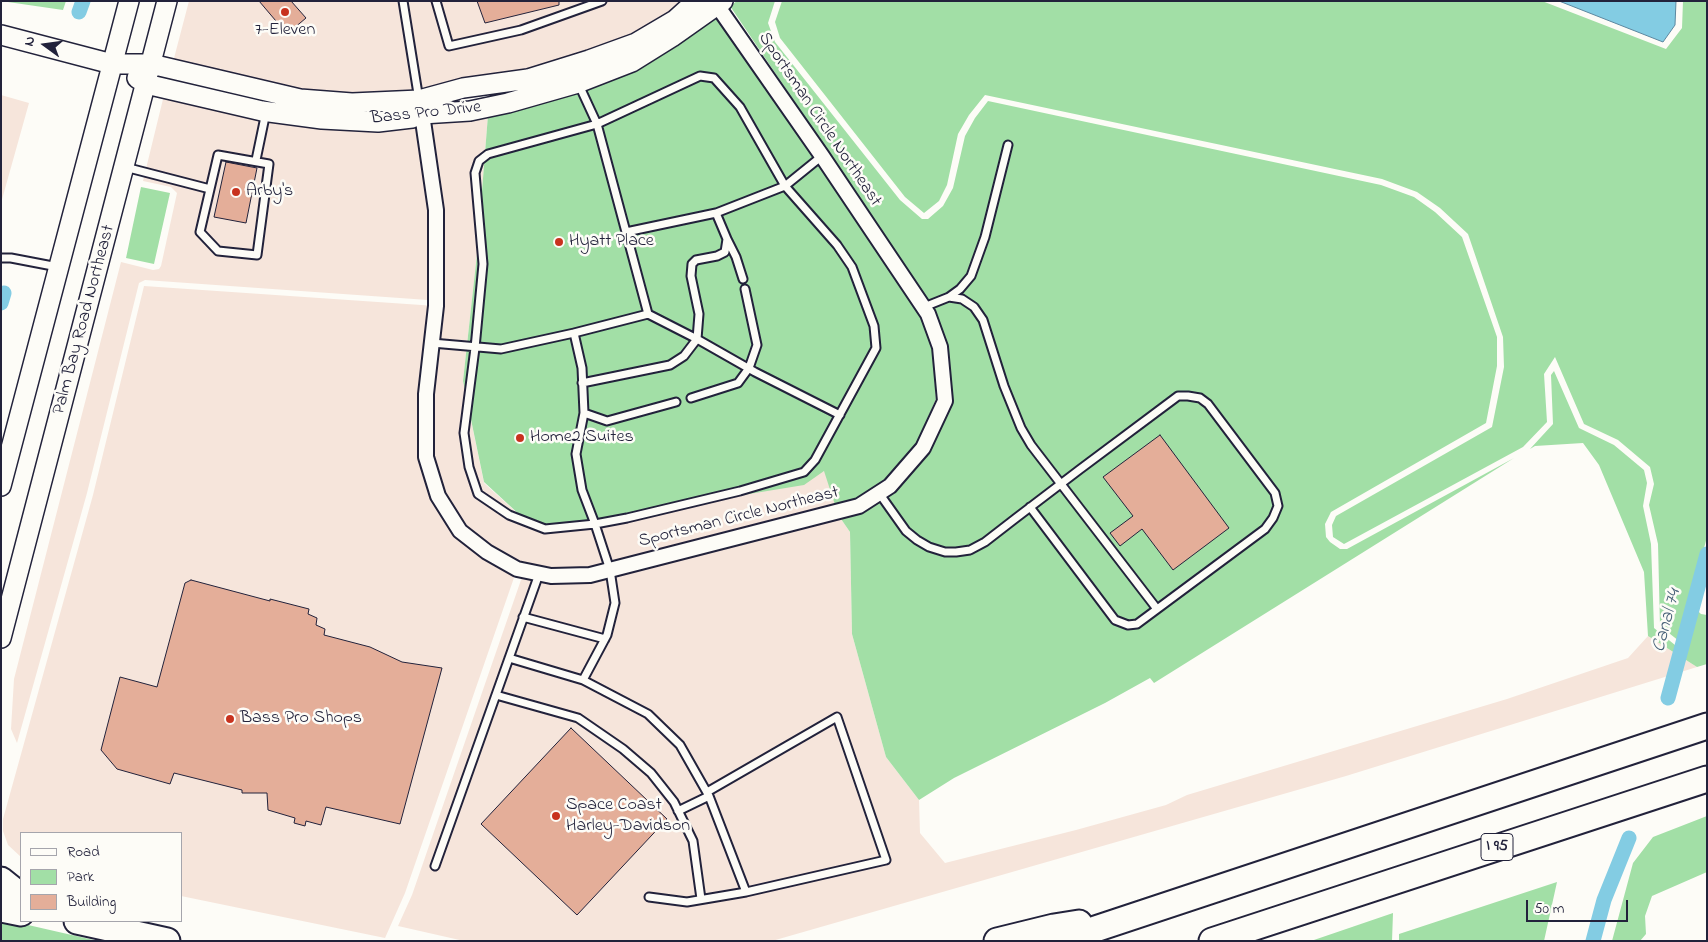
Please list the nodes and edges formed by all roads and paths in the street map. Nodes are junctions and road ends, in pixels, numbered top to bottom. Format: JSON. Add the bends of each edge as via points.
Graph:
{"nodes":[{"id":1,"x":129,"y":1,"type":"edge"},
{"id":2,"x":167,"y":1,"type":"edge"},
{"id":3,"x":403,"y":1,"type":"edge"},
{"id":4,"x":436,"y":1,"type":"edge"},
{"id":5,"x":602,"y":1,"type":"edge"},
{"id":6,"x":696,"y":1,"type":"edge"},
{"id":7,"x":718,"y":2,"type":"edge"},
{"id":8,"x":1,"y":35,"type":"edge"},
{"id":9,"x":112,"y":64,"type":"junction"},
{"id":10,"x":151,"y":64,"type":"junction"},
{"id":11,"x":578,"y":83,"type":"junction"},
{"id":12,"x":146,"y":84,"type":"junction"},
{"id":13,"x":420,"y":107,"type":"junction"},
{"id":14,"x":266,"y":111,"type":"junction"},
{"id":15,"x":597,"y":124,"type":"junction"},
{"id":16,"x":1008,"y":145,"type":"dead end"},
{"id":17,"x":822,"y":156,"type":"junction"},
{"id":18,"x":256,"y":160,"type":"junction"},
{"id":19,"x":124,"y":167,"type":"junction"},
{"id":20,"x":785,"y":186,"type":"junction"},
{"id":21,"x":210,"y":189,"type":"junction"},
{"id":22,"x":716,"y":213,"type":"junction"},
{"id":23,"x":626,"y":232,"type":"junction"},
{"id":24,"x":727,"y":239,"type":"junction"},
{"id":25,"x":1,"y":258,"type":"edge"},
{"id":26,"x":58,"y":267,"type":"junction"},
{"id":27,"x":743,"y":279,"type":"dead end"},
{"id":28,"x":745,"y":289,"type":"dead end"},
{"id":29,"x":949,"y":297,"type":"junction"},
{"id":30,"x":924,"y":307,"type":"junction"},
{"id":31,"x":648,"y":314,"type":"junction"},
{"id":32,"x":574,"y":333,"type":"junction"},
{"id":33,"x":697,"y":339,"type":"junction"},
{"id":34,"x":432,"y":342,"type":"junction"},
{"id":35,"x":475,"y":348,"type":"junction"},
{"id":36,"x":749,"y":368,"type":"junction"},
{"id":37,"x":582,"y":382,"type":"junction"},
{"id":38,"x":691,"y":398,"type":"dead end"},
{"id":39,"x":676,"y":402,"type":"dead end"},
{"id":40,"x":584,"y":412,"type":"junction"},
{"id":41,"x":840,"y":415,"type":"junction"},
{"id":42,"x":1061,"y":484,"type":"junction"},
{"id":43,"x":1,"y":486,"type":"edge"},
{"id":44,"x":879,"y":493,"type":"junction"},
{"id":45,"x":1030,"y":507,"type":"junction"},
{"id":46,"x":595,"y":524,"type":"junction"},
{"id":47,"x":610,"y":570,"type":"junction"},
{"id":48,"x":539,"y":574,"type":"junction"},
{"id":49,"x":1157,"y":609,"type":"junction"},
{"id":50,"x":524,"y":617,"type":"junction"},
{"id":51,"x":1,"y":638,"type":"edge"},
{"id":52,"x":605,"y":639,"type":"junction"},
{"id":53,"x":509,"y":658,"type":"junction"},
{"id":54,"x":584,"y":680,"type":"junction"},
{"id":55,"x":496,"y":695,"type":"junction"},
{"id":56,"x":1707,"y":726,"type":"edge"},
{"id":57,"x":1707,"y":778,"type":"edge"},
{"id":58,"x":708,"y":794,"type":"junction"},
{"id":59,"x":678,"y":811,"type":"junction"},
{"id":60,"x":435,"y":866,"type":"dead end"},
{"id":61,"x":1,"y":880,"type":"edge"},
{"id":62,"x":746,"y":892,"type":"junction"},
{"id":63,"x":20,"y":895,"type":"edge"},
{"id":64,"x":649,"y":897,"type":"dead end"},
{"id":65,"x":701,"y":899,"type":"junction"},
{"id":66,"x":1,"y":909,"type":"edge"},
{"id":67,"x":20,"y":912,"type":"edge"},
{"id":68,"x":1136,"y":914,"type":"junction"},
{"id":69,"x":82,"y":922,"type":"edge"},
{"id":70,"x":167,"y":941,"type":"edge"},
{"id":71,"x":997,"y":941,"type":"edge"},
{"id":72,"x":1059,"y":941,"type":"edge"},
{"id":73,"x":1212,"y":941,"type":"edge"}],
"edges":[{"from":1,"to":9,"type":"street"},
{"from":2,"to":10,"type":"street","name":"Palm Bay Road Northeast"},
{"from":3,"to":13,"type":"lane"},
{"from":4,"to":5,"type":"lane","via":[[449,46],[521,30]]},
{"from":6,"to":13,"type":"street","name":"Bass Pro Drive","via":[[675,20],[636,43],[528,79],[463,88]]},
{"from":7,"to":11,"type":"street","name":"Bass Pro Drive","via":[[632,62]]},
{"from":7,"to":17,"type":"street","name":"Sportsman Circle Northeast"},
{"from":8,"to":9,"type":"street"},
{"from":9,"to":10,"type":"street","name":"Bass Pro Drive"},
{"from":9,"to":12,"type":"street","name":"Bass Pro Drive"},
{"from":9,"to":26,"type":"street"},
{"from":10,"to":12,"type":"street","name":"Palm Bay Road Northeast"},
{"from":10,"to":13,"type":"street","name":"Bass Pro Drive","via":[[300,99]]},
{"from":11,"to":13,"type":"street","name":"Bass Pro Drive","via":[[470,111]]},
{"from":11,"to":15,"type":"lane"},
{"from":12,"to":14,"type":"street","name":"Bass Pro Drive"},
{"from":12,"to":19,"type":"street","name":"Palm Bay Road Northeast"},
{"from":13,"to":14,"type":"street","name":"Bass Pro Drive","via":[[412,118],[378,122]]},
{"from":13,"to":34,"type":"street","name":"Sportsman Circle Northeast","via":[[436,210],[436,306]]},
{"from":14,"to":18,"type":"lane"},
{"from":15,"to":20,"type":"lane","via":[[700,76],[714,78],[740,107]]},
{"from":15,"to":23,"type":"lane"},
{"from":15,"to":35,"type":"lane","via":[[488,154],[479,162],[475,173],[483,264]]},
{"from":16,"to":29,"type":"lane","via":[[985,237],[971,276]]},
{"from":17,"to":20,"type":"lane"},
{"from":17,"to":30,"type":"street","name":"Sportsman Circle Northeast"},
{"from":18,"to":21,"type":"lane","via":[[218,155]]},
{"from":18,"to":21,"type":"lane","via":[[269,164],[257,255],[218,251],[200,232]]},
{"from":19,"to":21,"type":"lane"},
{"from":19,"to":51,"type":"street","name":"Palm Bay Road Northeast"},
{"from":20,"to":22,"type":"lane"},
{"from":20,"to":41,"type":"lane","via":[[852,267],[874,326],[876,348]]},
{"from":22,"to":23,"type":"lane"},
{"from":22,"to":24,"type":"lane"},
{"from":23,"to":31,"type":"lane"},
{"from":24,"to":27,"type":"lane"},
{"from":24,"to":33,"type":"lane","via":[[725,252],[692,264],[691,276],[699,314]]},
{"from":25,"to":26,"type":"lane"},
{"from":26,"to":43,"type":"street"},
{"from":28,"to":36,"type":"lane","via":[[756,345]]},
{"from":29,"to":30,"type":"lane"},
{"from":29,"to":42,"type":"lane","via":[[962,299],[974,307],[982,320],[1021,428]]},
{"from":30,"to":44,"type":"street","name":"Sportsman Circle Northeast","via":[[940,347],[944,401],[924,448],[890,486]]},
{"from":31,"to":32,"type":"lane"},
{"from":31,"to":33,"type":"lane"},
{"from":32,"to":35,"type":"lane","via":[[500,349]]},
{"from":32,"to":37,"type":"lane"},
{"from":33,"to":36,"type":"lane"},
{"from":33,"to":37,"type":"lane","via":[[684,356],[670,365]]},
{"from":34,"to":35,"type":"lane"},
{"from":34,"to":48,"type":"street","name":"Sportsman Circle Northeast","via":[[426,394],[426,457],[438,496],[460,531],[487,552],[518,569]]},
{"from":35,"to":46,"type":"lane","via":[[464,432],[469,468],[478,494],[508,515],[545,529]]},
{"from":36,"to":38,"type":"lane","via":[[738,383]]},
{"from":36,"to":41,"type":"lane"},
{"from":37,"to":40,"type":"lane"},
{"from":39,"to":40,"type":"lane","via":[[607,421]]},
{"from":40,"to":46,"type":"lane","via":[[576,454],[582,490]]},
{"from":41,"to":46,"type":"lane","via":[[815,460],[804,472],[740,491]]},
{"from":42,"to":45,"type":"lane"},
{"from":42,"to":49,"type":"lane"},
{"from":42,"to":49,"type":"lane","via":[[1178,396],[1200,398],[1214,412],[1275,493],[1278,506],[1265,529]]},
{"from":44,"to":45,"type":"lane","via":[[916,540],[945,552],[970,550]]},
{"from":44,"to":47,"type":"street","name":"Sportsman Circle Northeast","via":[[859,506]]},
{"from":45,"to":49,"type":"lane","via":[[1115,620],[1128,625],[1137,624]]},
{"from":46,"to":47,"type":"lane"},
{"from":47,"to":48,"type":"street","name":"Sportsman Circle Northeast","via":[[590,575]]},
{"from":47,"to":52,"type":"lane","via":[[615,603]]},
{"from":48,"to":50,"type":"lane"},
{"from":50,"to":52,"type":"lane"},
{"from":50,"to":53,"type":"lane"},
{"from":52,"to":54,"type":"lane"},
{"from":53,"to":54,"type":"lane"},
{"from":53,"to":55,"type":"lane"},
{"from":54,"to":58,"type":"lane","via":[[648,714],[680,745]]},
{"from":55,"to":59,"type":"lane","via":[[578,718],[651,774]]},
{"from":55,"to":60,"type":"lane"},
{"from":56,"to":68,"type":"highway"},
{"from":57,"to":73,"type":"highway","number":"I 95"},
{"from":58,"to":59,"type":"lane"},
{"from":58,"to":62,"type":"lane"},
{"from":58,"to":62,"type":"lane","via":[[837,716],[886,860]]},
{"from":59,"to":65,"type":"lane","via":[[693,842]]},
{"from":61,"to":63,"type":"highway"},
{"from":62,"to":65,"type":"lane"},
{"from":64,"to":65,"type":"lane","via":[[687,902]]},
{"from":66,"to":67,"type":"highway"},
{"from":68,"to":71,"type":"highway","via":[[1054,927]]},
{"from":68,"to":72,"type":"highway"},
{"from":69,"to":70,"type":"highway"}]}
